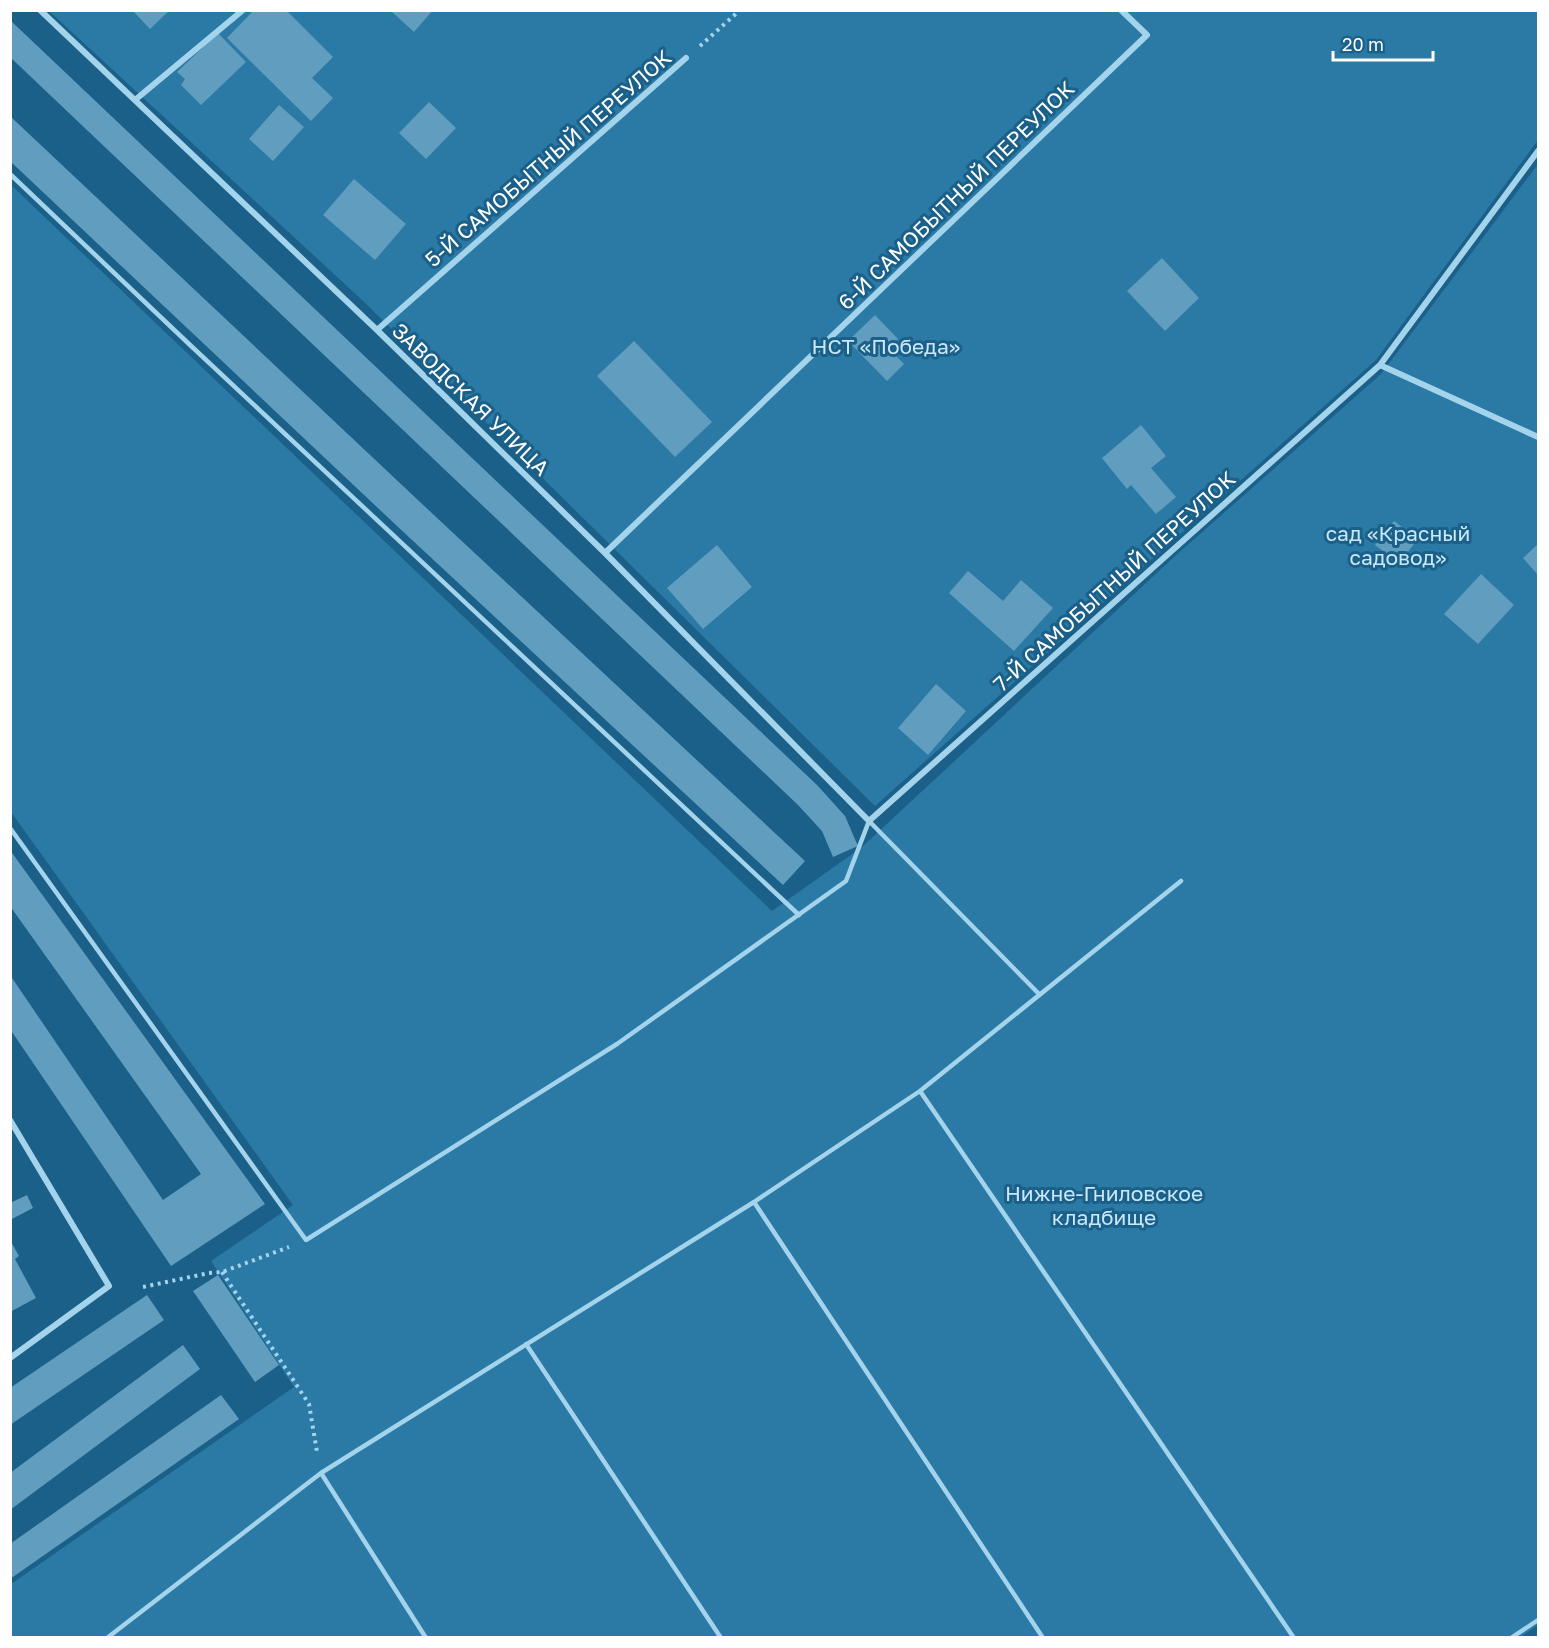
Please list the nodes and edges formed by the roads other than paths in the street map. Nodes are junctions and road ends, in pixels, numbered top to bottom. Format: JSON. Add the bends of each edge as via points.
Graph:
{"nodes":[{"id":1,"x":40,"y":10,"type":"edge"},
{"id":2,"x":243,"y":10,"type":"edge"},
{"id":3,"x":1121,"y":10,"type":"edge"},
{"id":4,"x":686,"y":58,"type":"road end"},
{"id":5,"x":135,"y":100,"type":"junction"},
{"id":6,"x":1539,"y":151,"type":"edge"},
{"id":7,"x":10,"y":174,"type":"edge"},
{"id":8,"x":377,"y":330,"type":"junction"},
{"id":9,"x":1380,"y":365,"type":"junction"},
{"id":10,"x":1539,"y":437,"type":"edge"},
{"id":11,"x":605,"y":553,"type":"junction"},
{"id":12,"x":869,"y":821,"type":"junction"},
{"id":13,"x":10,"y":828,"type":"edge"},
{"id":14,"x":1180,"y":881,"type":"dead end"},
{"id":15,"x":799,"y":915,"type":"junction"},
{"id":16,"x":1038,"y":994,"type":"junction"},
{"id":17,"x":920,"y":1091,"type":"junction"},
{"id":18,"x":10,"y":1120,"type":"edge"},
{"id":19,"x":754,"y":1202,"type":"junction"},
{"id":20,"x":526,"y":1344,"type":"junction"},
{"id":21,"x":10,"y":1358,"type":"edge"},
{"id":22,"x":321,"y":1473,"type":"junction"},
{"id":23,"x":1539,"y":1620,"type":"edge"},
{"id":24,"x":107,"y":1638,"type":"edge"},
{"id":25,"x":426,"y":1638,"type":"edge"},
{"id":26,"x":721,"y":1638,"type":"edge"},
{"id":27,"x":1043,"y":1638,"type":"edge"},
{"id":28,"x":1294,"y":1638,"type":"edge"},
{"id":29,"x":1511,"y":1638,"type":"edge"}],
"edges":[{"from":1,"to":5,"type":"street","name":"ЗАВОДСКАЯ УЛИЦА"},
{"from":2,"to":5,"type":"street"},
{"from":3,"to":11,"type":"street","name":"6-Й САМОБЫТНЫЙ ПЕРЕУЛОК","via":[[1148,35]]},
{"from":4,"to":8,"type":"street","name":"5-Й САМОБЫТНЫЙ ПЕРЕУЛОК"},
{"from":5,"to":8,"type":"street","name":"ЗАВОДСКАЯ УЛИЦА"},
{"from":6,"to":9,"type":"street","name":"7-Й САМОБЫТНЫЙ ПЕРЕУЛОК"},
{"from":7,"to":15,"type":"lane"},
{"from":8,"to":11,"type":"street","name":"ЗАВОДСКАЯ УЛИЦА"},
{"from":9,"to":10,"type":"street"},
{"from":9,"to":12,"type":"street","name":"7-Й САМОБЫТНЫЙ ПЕРЕУЛОК"},
{"from":11,"to":12,"type":"street","name":"ЗАВОДСКАЯ УЛИЦА"},
{"from":12,"to":15,"type":"lane","via":[[846,881]]},
{"from":12,"to":16,"type":"lane"},
{"from":13,"to":15,"type":"lane","via":[[306,1240],[617,1044]]},
{"from":14,"to":16,"type":"lane"},
{"from":16,"to":17,"type":"lane"},
{"from":17,"to":19,"type":"lane"},
{"from":17,"to":28,"type":"lane"},
{"from":18,"to":21,"type":"street","via":[[109,1286]]},
{"from":19,"to":20,"type":"lane"},
{"from":19,"to":27,"type":"lane"},
{"from":20,"to":22,"type":"lane"},
{"from":20,"to":26,"type":"lane"},
{"from":22,"to":24,"type":"lane"},
{"from":22,"to":25,"type":"lane"},
{"from":23,"to":29,"type":"lane"}]}
